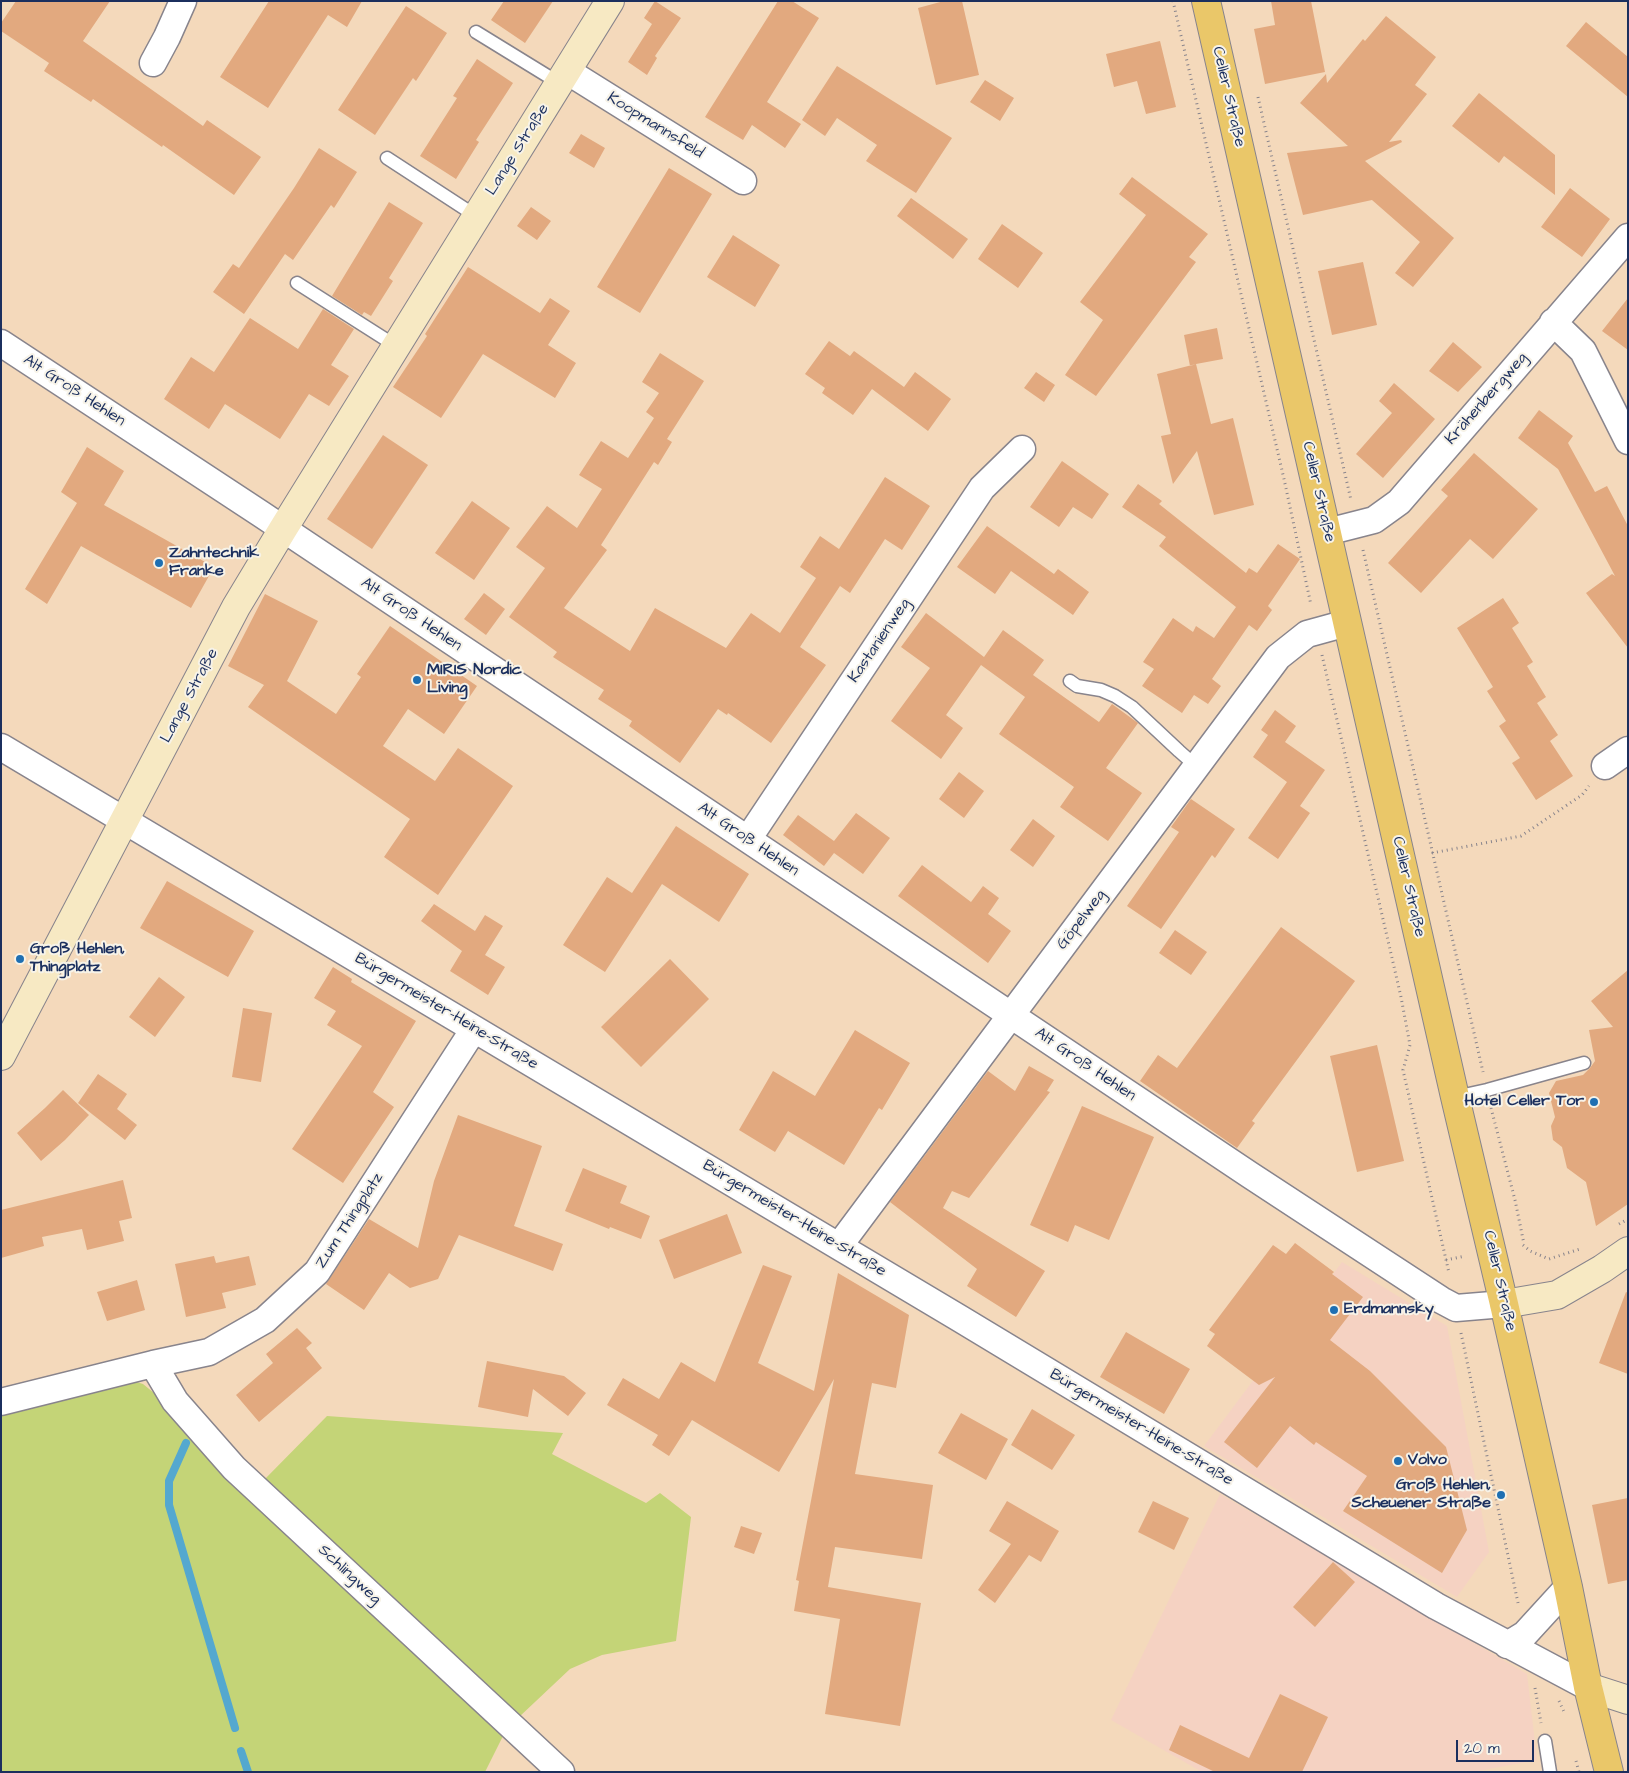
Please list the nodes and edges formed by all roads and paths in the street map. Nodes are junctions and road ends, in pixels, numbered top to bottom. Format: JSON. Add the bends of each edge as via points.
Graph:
{"nodes":[{"id":1,"x":183,"y":1,"type":"edge"},
{"id":2,"x":610,"y":1,"type":"edge"},
{"id":3,"x":1174,"y":1,"type":"edge"},
{"id":4,"x":1206,"y":1,"type":"edge"},
{"id":5,"x":476,"y":32,"type":"dead end"},
{"id":6,"x":152,"y":63,"type":"dead end"},
{"id":7,"x":563,"y":77,"type":"junction"},
{"id":8,"x":1256,"y":88,"type":"dead end"},
{"id":9,"x":387,"y":158,"type":"dead end"},
{"id":10,"x":743,"y":181,"type":"dead end"},
{"id":11,"x":476,"y":216,"type":"junction"},
{"id":12,"x":1628,"y":237,"type":"edge"},
{"id":13,"x":297,"y":283,"type":"dead end"},
{"id":14,"x":1553,"y":322,"type":"junction"},
{"id":15,"x":1,"y":343,"type":"edge"},
{"id":16,"x":396,"y":346,"type":"junction"},
{"id":17,"x":1334,"y":423,"type":"dead end"},
{"id":18,"x":1628,"y":441,"type":"edge"},
{"id":19,"x":1022,"y":450,"type":"dead end"},
{"id":20,"x":282,"y":529,"type":"junction"},
{"id":21,"x":1327,"y":532,"type":"junction"},
{"id":22,"x":1378,"y":617,"type":"dead end"},
{"id":23,"x":1347,"y":623,"type":"junction"},
{"id":24,"x":1317,"y":631,"type":"junction"},
{"id":25,"x":1070,"y":681,"type":"dead end"},
{"id":26,"x":1,"y":747,"type":"edge"},
{"id":27,"x":1628,"y":750,"type":"edge"},
{"id":28,"x":1196,"y":766,"type":"junction"},
{"id":29,"x":1606,"y":766,"type":"joint"},
{"id":30,"x":124,"y":822,"type":"junction"},
{"id":31,"x":748,"y":839,"type":"junction"},
{"id":32,"x":1432,"y":854,"type":"junction"},
{"id":33,"x":1011,"y":1014,"type":"junction"},
{"id":34,"x":474,"y":1029,"type":"junction"},
{"id":35,"x":1,"y":1056,"type":"edge"},
{"id":36,"x":1584,"y":1063,"type":"dead end"},
{"id":37,"x":1487,"y":1090,"type":"junction"},
{"id":38,"x":1456,"y":1097,"type":"junction"},
{"id":39,"x":1628,"y":1219,"type":"edge"},
{"id":40,"x":1621,"y":1239,"type":"edge"},
{"id":41,"x":1524,"y":1244,"type":"dead end"},
{"id":42,"x":839,"y":1246,"type":"junction"},
{"id":43,"x":1585,"y":1247,"type":"dead end"},
{"id":44,"x":1549,"y":1259,"type":"dead end"},
{"id":45,"x":1504,"y":1304,"type":"junction"},
{"id":46,"x":1456,"y":1308,"type":"junction"},
{"id":47,"x":153,"y":1364,"type":"junction"},
{"id":48,"x":1,"y":1402,"type":"edge"},
{"id":49,"x":1568,"y":1587,"type":"junction"},
{"id":50,"x":1520,"y":1645,"type":"junction"},
{"id":51,"x":1588,"y":1687,"type":"junction"},
{"id":52,"x":1558,"y":1699,"type":"dead end"},
{"id":53,"x":1628,"y":1700,"type":"edge"},
{"id":54,"x":1567,"y":1722,"type":"dead end"},
{"id":55,"x":1544,"y":1741,"type":"joint"},
{"id":56,"x":1575,"y":1755,"type":"dead end"},
{"id":57,"x":561,"y":1772,"type":"edge"},
{"id":58,"x":1550,"y":1772,"type":"edge"},
{"id":59,"x":1579,"y":1772,"type":"edge"},
{"id":60,"x":1609,"y":1772,"type":"edge"}],
"edges":[{"from":1,"to":6,"type":"street"},
{"from":2,"to":7,"type":"main road","name":"Lange Straße"},
{"from":3,"to":24,"type":"path"},
{"from":4,"to":21,"type":"main road","name":"Celler Straße"},
{"from":5,"to":7,"type":"lane"},
{"from":7,"to":10,"type":"street","name":"Koopmannsfeld"},
{"from":7,"to":11,"type":"main road","name":"Lange Straße"},
{"from":8,"to":17,"type":"path"},
{"from":9,"to":11,"type":"lane"},
{"from":11,"to":16,"type":"main road","name":"Lange Straße"},
{"from":12,"to":14,"type":"street","name":"Krähenbergweg"},
{"from":13,"to":16,"type":"lane"},
{"from":14,"to":18,"type":"street","via":[[1583,351]]},
{"from":14,"to":21,"type":"street","name":"Krähenbergweg","via":[[1399,502],[1374,520]]},
{"from":15,"to":20,"type":"street","name":"Alt Groß Hehlen"},
{"from":16,"to":20,"type":"main road","name":"Lange Straße"},
{"from":19,"to":31,"type":"street","name":"Kastanienweg","via":[[982,488]]},
{"from":20,"to":30,"type":"main road","name":"Lange Straße","via":[[236,607]]},
{"from":20,"to":31,"type":"street","name":"Alt Groß Hehlen"},
{"from":21,"to":23,"type":"main road","name":"Celler Straße"},
{"from":22,"to":32,"type":"path"},
{"from":23,"to":24,"type":"street","name":"Göpelweg"},
{"from":23,"to":38,"type":"main road","name":"Celler Straße"},
{"from":24,"to":28,"type":"street","name":"Göpelweg","via":[[1307,634],[1278,657]]},
{"from":24,"to":46,"type":"path","via":[[1401,997],[1410,1046],[1403,1070]]},
{"from":25,"to":28,"type":"lane","via":[[1077,686],[1115,696]]},
{"from":26,"to":30,"type":"street","name":"Bürgermeister-Heine-Straße"},
{"from":27,"to":29,"type":"street"},
{"from":28,"to":33,"type":"street","name":"Göpelweg"},
{"from":29,"to":32,"type":"path","via":[[1582,795],[1521,836]]},
{"from":30,"to":34,"type":"street","name":"Bürgermeister-Heine-Straße"},
{"from":30,"to":35,"type":"main road","name":"Lange Straße"},
{"from":31,"to":33,"type":"street","name":"Alt Groß Hehlen"},
{"from":32,"to":37,"type":"path"},
{"from":33,"to":42,"type":"street","name":"Göpelweg"},
{"from":33,"to":46,"type":"street","name":"Alt Groß Hehlen","via":[[1258,1181]]},
{"from":34,"to":42,"type":"street","name":"Bürgermeister-Heine-Straße"},
{"from":34,"to":47,"type":"street","name":"Zum Thingplatz","via":[[317,1272],[265,1320],[209,1352]]},
{"from":36,"to":37,"type":"lane"},
{"from":37,"to":38,"type":"lane"},
{"from":37,"to":41,"type":"path"},
{"from":38,"to":45,"type":"main road","name":"Celler Straße"},
{"from":39,"to":40,"type":"path"},
{"from":40,"to":45,"type":"main road","via":[[1602,1269],[1557,1295]]},
{"from":42,"to":50,"type":"street","name":"Bürgermeister-Heine-Straße","via":[[1436,1606]]},
{"from":43,"to":44,"type":"path"},
{"from":45,"to":46,"type":"street"},
{"from":45,"to":49,"type":"main road","name":"Celler Straße"},
{"from":46,"to":50,"type":"path"},
{"from":47,"to":48,"type":"street","name":"Zum Thingplatz"},
{"from":47,"to":57,"type":"street","name":"Schlingweg","via":[[175,1401],[234,1468]]},
{"from":49,"to":50,"type":"street"},
{"from":49,"to":51,"type":"main road","name":"Celler Straße"},
{"from":50,"to":51,"type":"street","name":"Bürgermeister-Heine-Straße"},
{"from":50,"to":55,"type":"path"},
{"from":51,"to":53,"type":"main road"},
{"from":51,"to":60,"type":"main road","name":"Celler Straße"},
{"from":52,"to":54,"type":"path"},
{"from":55,"to":58,"type":"lane"},
{"from":56,"to":59,"type":"path"}]}
